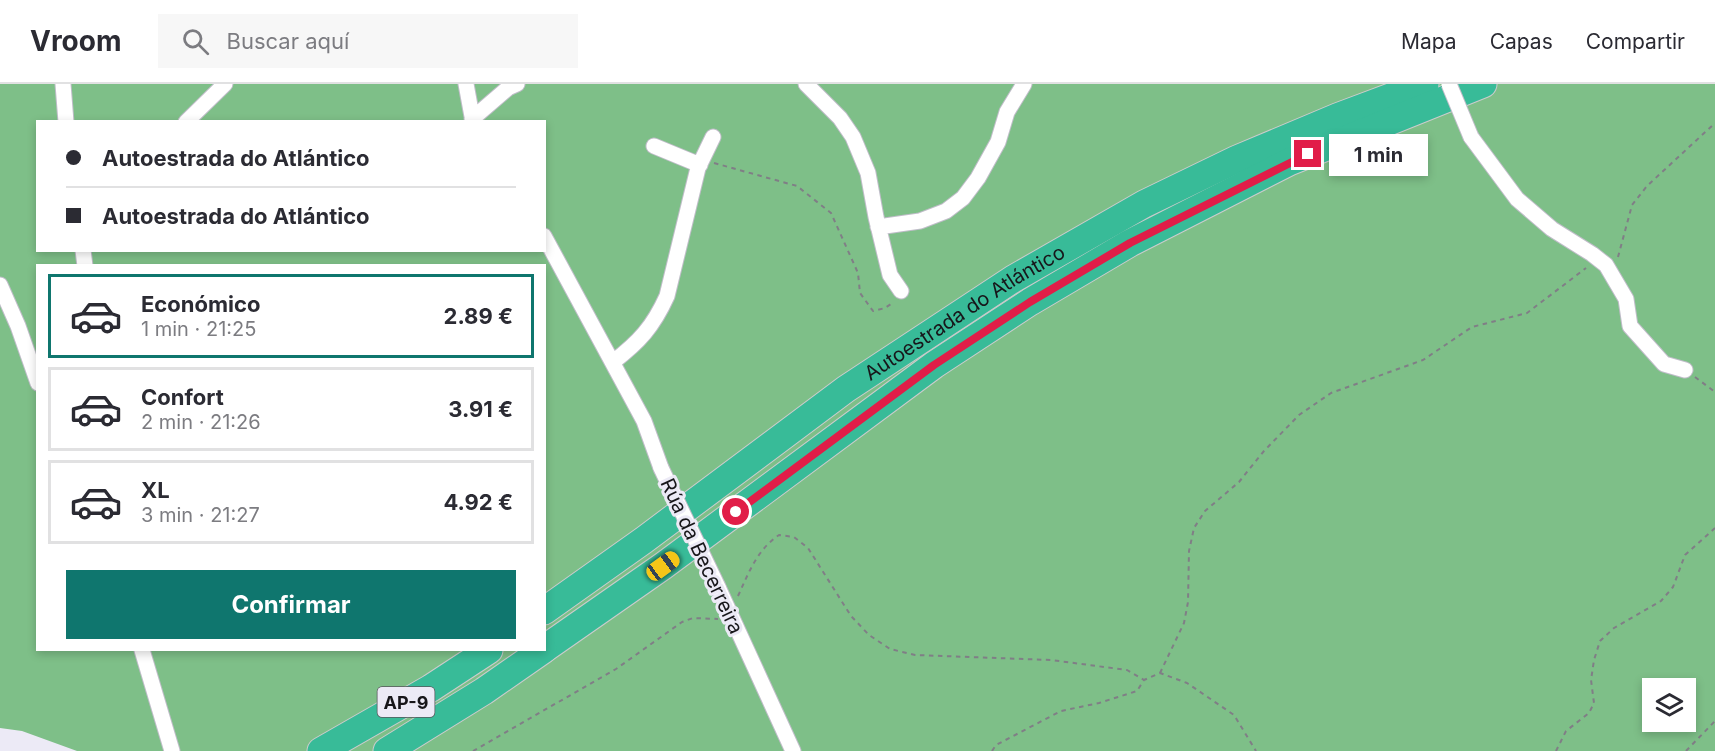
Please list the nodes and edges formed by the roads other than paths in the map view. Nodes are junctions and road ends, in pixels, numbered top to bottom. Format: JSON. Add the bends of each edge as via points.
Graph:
{"nodes":[{"id":1,"x":63,"y":84,"type":"edge"},
{"id":2,"x":225,"y":84,"type":"edge"},
{"id":3,"x":466,"y":84,"type":"edge"},
{"id":4,"x":517,"y":84,"type":"edge"},
{"id":5,"x":806,"y":84,"type":"edge"},
{"id":6,"x":1024,"y":84,"type":"edge"},
{"id":7,"x":1425,"y":84,"type":"edge"},
{"id":8,"x":1449,"y":84,"type":"edge"},
{"id":9,"x":1483,"y":84,"type":"edge"},
{"id":10,"x":66,"y":120,"type":"edge"},
{"id":11,"x":188,"y":120,"type":"edge"},
{"id":12,"x":473,"y":120,"type":"edge"},
{"id":13,"x":713,"y":137,"type":"dead end"},
{"id":14,"x":654,"y":146,"type":"dead end"},
{"id":15,"x":701,"y":163,"type":"junction"},
{"id":16,"x":878,"y":227,"type":"junction"},
{"id":17,"x":546,"y":240,"type":"edge"},
{"id":18,"x":0,"y":285,"type":"edge"},
{"id":19,"x":901,"y":291,"type":"road end"},
{"id":20,"x":613,"y":362,"type":"junction"},
{"id":21,"x":1685,"y":370,"type":"road end"},
{"id":22,"x":36,"y":377,"type":"edge"},
{"id":23,"x":546,"y":610,"type":"edge"},
{"id":24,"x":546,"y":648,"type":"edge"},
{"id":25,"x":141,"y":651,"type":"edge"},
{"id":26,"x":487,"y":651,"type":"edge"},
{"id":27,"x":541,"y":651,"type":"edge"},
{"id":28,"x":172,"y":751,"type":"edge"},
{"id":29,"x":321,"y":751,"type":"edge"},
{"id":30,"x":387,"y":751,"type":"edge"},
{"id":31,"x":793,"y":751,"type":"edge"}],
"edges":[{"from":1,"to":10,"type":"street"},
{"from":2,"to":11,"type":"street"},
{"from":3,"to":12,"type":"street"},
{"from":4,"to":12,"type":"street"},
{"from":5,"to":16,"type":"street","via":[[853,137],[868,173]]},
{"from":6,"to":16,"type":"street","via":[[1007,112],[998,142],[963,198],[946,211],[920,221]]},
{"from":7,"to":23,"type":"highway","name":"Autoestrada do Atlántico","via":[[1236,159],[1144,204],[1013,279],[846,388]]},
{"from":8,"to":21,"type":"street","bridge":true,"via":[[1471,138],[1517,199],[1552,229],[1606,265],[1626,298],[1629,326],[1664,364]]},
{"from":9,"to":24,"type":"highway","name":"Autoestrada do Atlántico","number":"AP-9","via":[[1289,162],[1130,243],[1030,302],[934,365]]},
{"from":13,"to":15,"type":"street"},
{"from":14,"to":15,"type":"street"},
{"from":15,"to":20,"type":"street","via":[[663,306],[636,344]]},
{"from":16,"to":19,"type":"street","via":[[890,275]]},
{"from":17,"to":20,"type":"street","name":"Rúa da Becerreira"},
{"from":18,"to":22,"type":"street"},
{"from":20,"to":31,"type":"street","name":"Rúa da Becerreira","bridge":true,"via":[[644,421],[661,468]]},
{"from":25,"to":28,"type":"street"},
{"from":26,"to":29,"type":"highway","number":"AP-9"},
{"from":27,"to":30,"type":"highway","name":"Autoestrada do Atlántico","number":"AP-9"}]}
